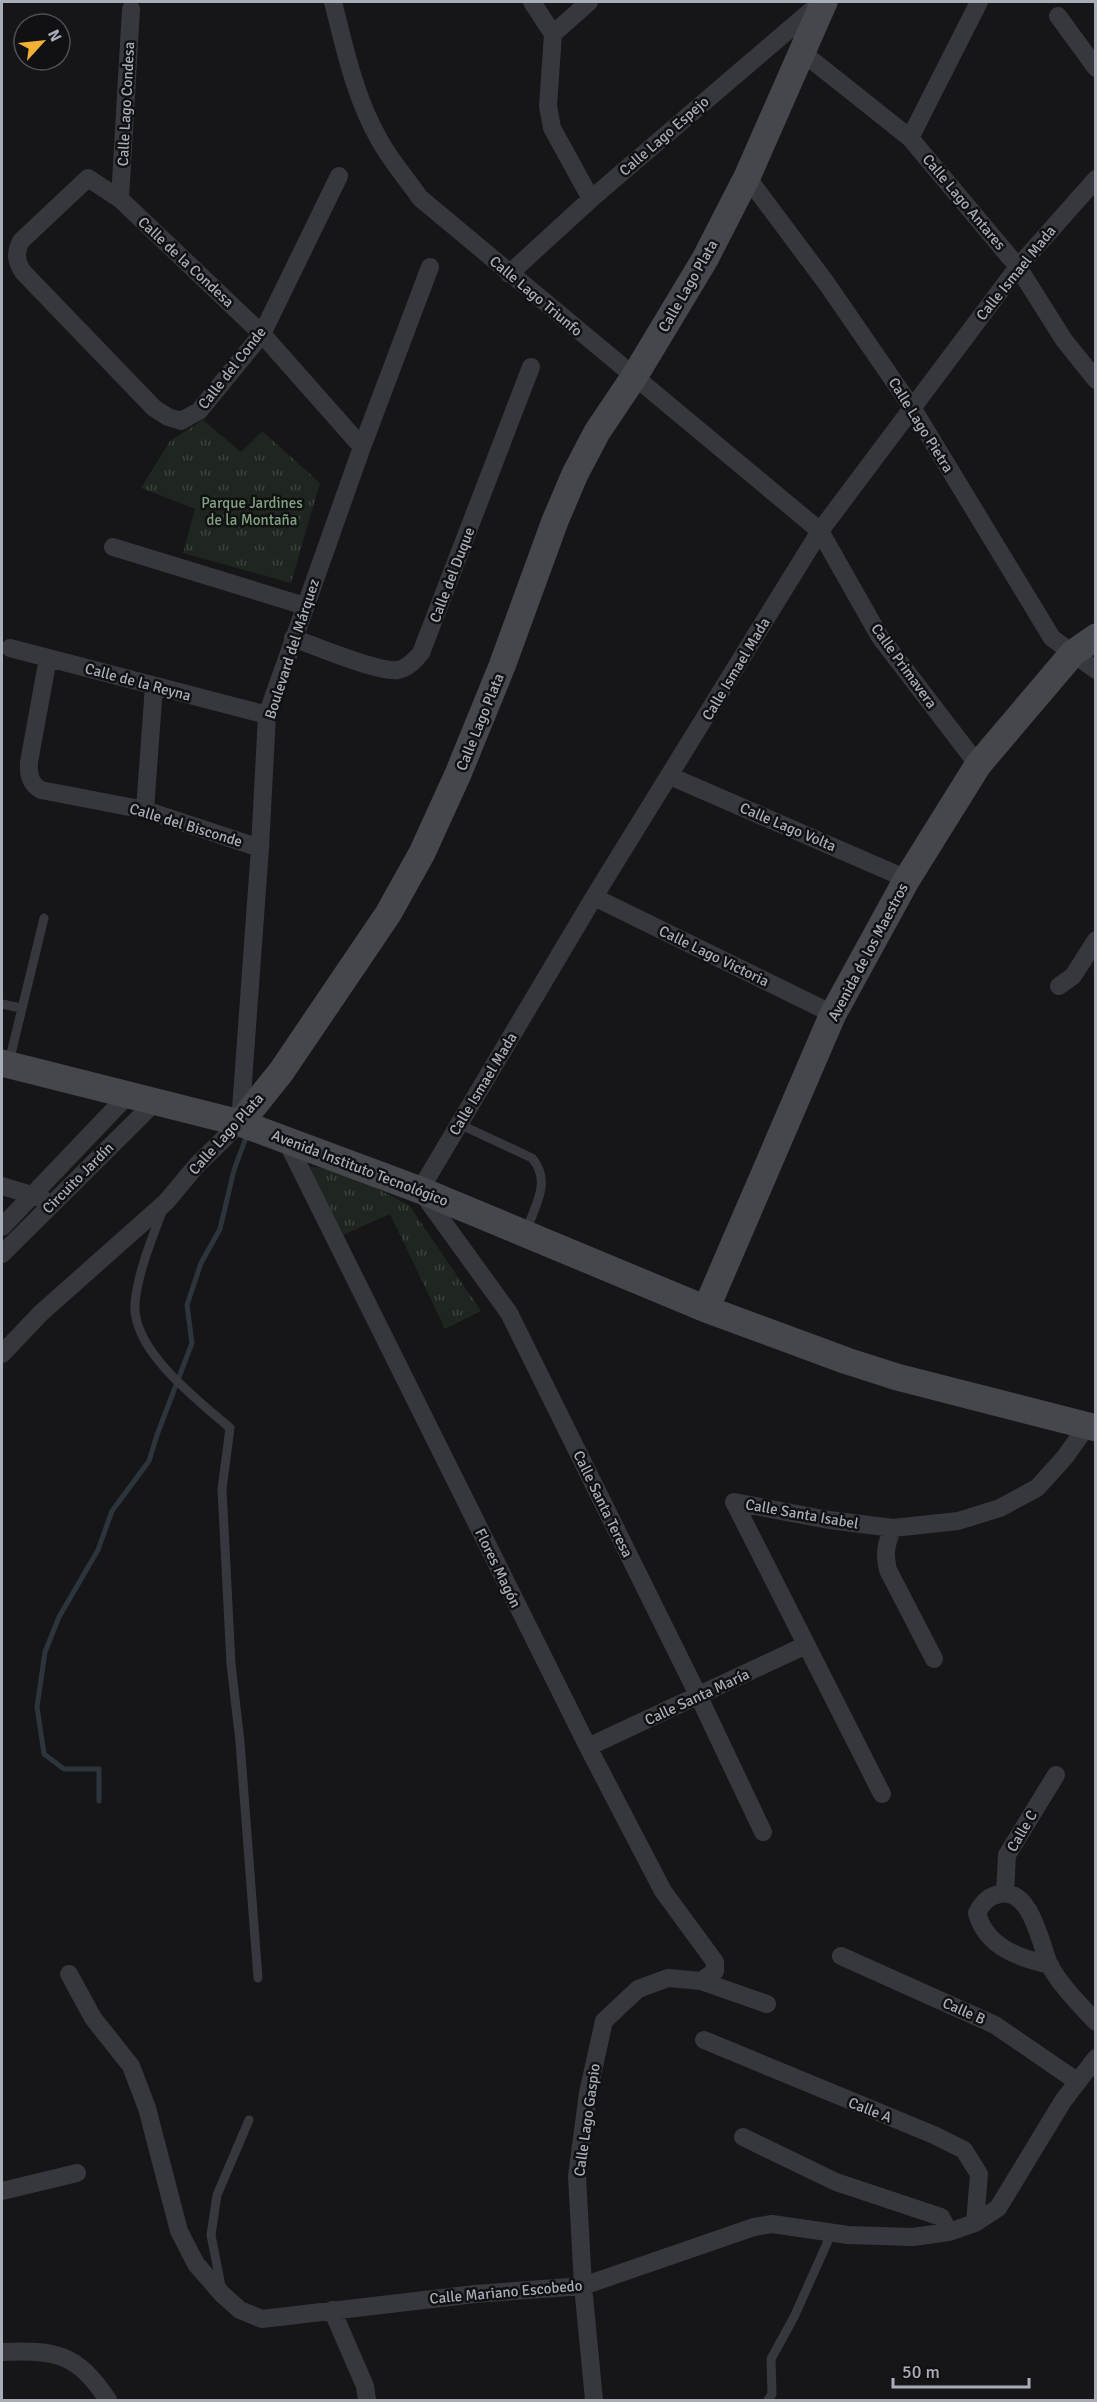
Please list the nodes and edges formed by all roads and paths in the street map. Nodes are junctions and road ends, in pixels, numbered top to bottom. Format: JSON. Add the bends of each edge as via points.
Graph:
{"nodes":[{"id":1,"x":333,"y":2,"type":"edge"},
{"id":2,"x":532,"y":2,"type":"edge"},
{"id":3,"x":589,"y":2,"type":"edge"},
{"id":4,"x":823,"y":2,"type":"edge"},
{"id":5,"x":979,"y":2,"type":"edge"},
{"id":6,"x":131,"y":9,"type":"dead end"},
{"id":7,"x":1058,"y":16,"type":"dead end"},
{"id":8,"x":553,"y":34,"type":"junction"},
{"id":9,"x":803,"y":53,"type":"junction"},
{"id":10,"x":1095,"y":68,"type":"edge"},
{"id":11,"x":910,"y":138,"type":"junction"},
{"id":12,"x":339,"y":176,"type":"dead end"},
{"id":13,"x":747,"y":177,"type":"junction"},
{"id":14,"x":1095,"y":179,"type":"edge"},
{"id":15,"x":591,"y":199,"type":"junction"},
{"id":16,"x":120,"y":200,"type":"junction"},
{"id":17,"x":430,"y":267,"type":"dead end"},
{"id":18,"x":1018,"y":267,"type":"junction"},
{"id":19,"x":23,"y":272,"type":"joint"},
{"id":20,"x":509,"y":274,"type":"junction"},
{"id":21,"x":262,"y":334,"type":"junction"},
{"id":22,"x":531,"y":367,"type":"dead end"},
{"id":23,"x":634,"y":377,"type":"junction"},
{"id":24,"x":1095,"y":380,"type":"edge"},
{"id":25,"x":913,"y":409,"type":"junction"},
{"id":26,"x":362,"y":447,"type":"junction"},
{"id":27,"x":820,"y":531,"type":"junction"},
{"id":28,"x":112,"y":547,"type":"dead end"},
{"id":29,"x":305,"y":606,"type":"junction"},
{"id":30,"x":1095,"y":637,"type":"edge"},
{"id":31,"x":293,"y":638,"type":"junction"},
{"id":32,"x":10,"y":648,"type":"dead end"},
{"id":33,"x":1073,"y":653,"type":"junction"},
{"id":34,"x":48,"y":658,"type":"junction"},
{"id":35,"x":1095,"y":670,"type":"edge"},
{"id":36,"x":154,"y":686,"type":"junction"},
{"id":37,"x":267,"y":715,"type":"junction"},
{"id":38,"x":978,"y":765,"type":"junction"},
{"id":39,"x":670,"y":776,"type":"junction"},
{"id":40,"x":145,"y":810,"type":"junction"},
{"id":41,"x":260,"y":848,"type":"junction"},
{"id":42,"x":907,"y":879,"type":"junction"},
{"id":43,"x":594,"y":897,"type":"junction"},
{"id":44,"x":44,"y":918,"type":"dead end"},
{"id":45,"x":1095,"y":940,"type":"edge"},
{"id":46,"x":1059,"y":986,"type":"dead end"},
{"id":47,"x":2,"y":1004,"type":"edge"},
{"id":48,"x":21,"y":1008,"type":"junction"},
{"id":49,"x":833,"y":1014,"type":"junction"},
{"id":50,"x":5,"y":1064,"type":"edge"},
{"id":51,"x":127,"y":1096,"type":"junction"},
{"id":52,"x":154,"y":1103,"type":"junction"},
{"id":53,"x":240,"y":1123,"type":"junction"},
{"id":54,"x":459,"y":1124,"type":"junction"},
{"id":55,"x":286,"y":1140,"type":"junction"},
{"id":56,"x":2,"y":1186,"type":"edge"},
{"id":57,"x":420,"y":1190,"type":"junction"},
{"id":58,"x":34,"y":1194,"type":"junction"},
{"id":59,"x":166,"y":1202,"type":"junction"},
{"id":60,"x":52,"y":1203,"type":"junction"},
{"id":61,"x":2,"y":1227,"type":"edge"},
{"id":62,"x":525,"y":1234,"type":"junction"},
{"id":63,"x":2,"y":1254,"type":"edge"},
{"id":64,"x":706,"y":1309,"type":"junction"},
{"id":65,"x":2,"y":1354,"type":"edge"},
{"id":66,"x":1091,"y":1427,"type":"edge"},
{"id":67,"x":893,"y":1528,"type":"junction"},
{"id":68,"x":806,"y":1645,"type":"junction"},
{"id":69,"x":934,"y":1659,"type":"dead end"},
{"id":70,"x":699,"y":1697,"type":"junction"},
{"id":71,"x":588,"y":1747,"type":"junction"},
{"id":72,"x":1056,"y":1775,"type":"dead end"},
{"id":73,"x":882,"y":1794,"type":"dead end"},
{"id":74,"x":763,"y":1832,"type":"dead end"},
{"id":75,"x":1005,"y":1893,"type":"junction"},
{"id":76,"x":841,"y":1956,"type":"dead end"},
{"id":77,"x":1050,"y":1965,"type":"junction"},
{"id":78,"x":69,"y":1974,"type":"dead end"},
{"id":79,"x":258,"y":1978,"type":"dead end"},
{"id":80,"x":701,"y":1981,"type":"junction"},
{"id":81,"x":767,"y":2004,"type":"dead end"},
{"id":82,"x":1095,"y":2022,"type":"edge"},
{"id":83,"x":704,"y":2040,"type":"dead end"},
{"id":84,"x":1095,"y":2058,"type":"edge"},
{"id":85,"x":1078,"y":2082,"type":"junction"},
{"id":86,"x":249,"y":2120,"type":"dead end"},
{"id":87,"x":743,"y":2137,"type":"dead end"},
{"id":88,"x":77,"y":2173,"type":"dead end"},
{"id":89,"x":2,"y":2192,"type":"edge"},
{"id":90,"x":975,"y":2223,"type":"junction"},
{"id":91,"x":831,"y":2232,"type":"junction"},
{"id":92,"x":949,"y":2232,"type":"junction"},
{"id":93,"x":583,"y":2286,"type":"junction"},
{"id":94,"x":222,"y":2294,"type":"junction"},
{"id":95,"x":332,"y":2310,"type":"junction"},
{"id":96,"x":2,"y":2352,"type":"edge"},
{"id":97,"x":108,"y":2400,"type":"edge"},
{"id":98,"x":367,"y":2400,"type":"edge"},
{"id":99,"x":594,"y":2400,"type":"edge"},
{"id":100,"x":768,"y":2400,"type":"edge"}],
"edges":[{"from":1,"to":20,"type":"street","name":"Calle Lago Triunfo","via":[[346,56],[380,142],[420,198]]},
{"from":2,"to":8,"type":"street"},
{"from":3,"to":8,"type":"street"},
{"from":4,"to":9,"type":"street","name":"Calle Lago Plata"},
{"from":4,"to":15,"type":"street","name":"Calle Lago Espejo"},
{"from":5,"to":11,"type":"street"},
{"from":6,"to":16,"type":"street","name":"Calle Lago Condesa"},
{"from":7,"to":10,"type":"street"},
{"from":8,"to":15,"type":"street","via":[[548,106],[552,128]]},
{"from":9,"to":11,"type":"street","name":"Calle Lago Antares"},
{"from":9,"to":13,"type":"street","name":"Calle Lago Plata"},
{"from":11,"to":18,"type":"street","name":"Calle Lago Antares"},
{"from":12,"to":21,"type":"street","name":"Calle del Conde"},
{"from":13,"to":23,"type":"street","name":"Calle Lago Plata","via":[[705,259]]},
{"from":13,"to":25,"type":"street","name":"Calle Lago Pietra"},
{"from":14,"to":18,"type":"street","name":"Calle Ismael Mada"},
{"from":15,"to":20,"type":"street","name":"Calle Lago Espejo"},
{"from":16,"to":19,"type":"street","name":"Calle de la Condesa","via":[[88,178],[21,241],[16,250]]},
{"from":16,"to":21,"type":"street","name":"Calle de la Condesa"},
{"from":17,"to":26,"type":"street","name":"Boulevard del Márquez"},
{"from":18,"to":24,"type":"street","name":"Calle Lago Antares","via":[[1064,340]]},
{"from":18,"to":25,"type":"street","name":"Calle Ismael Mada"},
{"from":19,"to":21,"type":"street","name":"Calle del Conde","via":[[154,408],[181,421],[199,411]]},
{"from":20,"to":23,"type":"street","name":"Calle Lago Triunfo"},
{"from":21,"to":26,"type":"street","name":"Calle de la Condesa"},
{"from":22,"to":31,"type":"street","name":"Calle del Duque","via":[[421,653],[399,670],[382,669]]},
{"from":23,"to":27,"type":"street","name":"Calle Lago Triunfo"},
{"from":23,"to":53,"type":"street","name":"Calle Lago Plata","via":[[597,432],[575,474],[498,677],[422,854],[387,914],[281,1072]]},
{"from":25,"to":27,"type":"street","name":"Calle Ismael Mada"},
{"from":25,"to":33,"type":"street","name":"Calle Lago Pietra","via":[[1052,638]]},
{"from":26,"to":29,"type":"street","name":"Boulevard del Márquez"},
{"from":27,"to":38,"type":"street","name":"Calle Primavera","via":[[880,637]]},
{"from":27,"to":39,"type":"street","name":"Calle Ismael Mada"},
{"from":28,"to":29,"type":"street"},
{"from":29,"to":31,"type":"street","name":"Boulevard del Márquez"},
{"from":30,"to":33,"type":"street","name":"Avenida de los Maestros"},
{"from":31,"to":37,"type":"street","name":"Boulevard del Márquez"},
{"from":32,"to":34,"type":"street","name":"Calle de la Reyna"},
{"from":33,"to":35,"type":"street","name":"Calle Lago Pietra"},
{"from":33,"to":38,"type":"street","name":"Avenida de los Maestros"},
{"from":34,"to":36,"type":"street","name":"Calle de la Reyna"},
{"from":34,"to":40,"type":"street","name":"Calle del Bisconde","via":[[29,773],[32,782],[41,790]]},
{"from":36,"to":37,"type":"street","name":"Calle de la Reyna"},
{"from":36,"to":40,"type":"street"},
{"from":37,"to":41,"type":"street","name":"Boulevard del Márquez"},
{"from":38,"to":42,"type":"street","name":"Avenida de los Maestros"},
{"from":39,"to":42,"type":"street","name":"Calle Lago Volta"},
{"from":39,"to":43,"type":"street","name":"Calle Ismael Mada"},
{"from":40,"to":41,"type":"street","name":"Calle del Bisconde"},
{"from":41,"to":53,"type":"street","name":"Boulevard del Márquez"},
{"from":42,"to":49,"type":"street","name":"Avenida de los Maestros"},
{"from":43,"to":49,"type":"street","name":"Calle Lago Victoria"},
{"from":43,"to":54,"type":"street","name":"Calle Ismael Mada"},
{"from":44,"to":48,"type":"lane"},
{"from":45,"to":46,"type":"street","via":[[1074,976]]},
{"from":47,"to":48,"type":"lane"},
{"from":48,"to":50,"type":"lane"},
{"from":49,"to":64,"type":"street","name":"Avenida de los Maestros"},
{"from":50,"to":51,"type":"street","name":"Avenida Instituto Tecnológico"},
{"from":51,"to":52,"type":"street","name":"Avenida Instituto Tecnológico"},
{"from":51,"to":58,"type":"street","name":"Circuito Jardín"},
{"from":52,"to":53,"type":"street","name":"Avenida Instituto Tecnológico"},
{"from":52,"to":60,"type":"street","name":"Circuito Jardín"},
{"from":53,"to":55,"type":"street","name":"Avenida Instituto Tecnológico"},
{"from":53,"to":59,"type":"street","name":"Calle Lago Plata"},
{"from":54,"to":57,"type":"street","name":"Calle Ismael Mada"},
{"from":54,"to":62,"type":"lane","via":[[532,1158],[540,1167],[543,1179]]},
{"from":55,"to":57,"type":"street","name":"Avenida Instituto Tecnológico"},
{"from":55,"to":71,"type":"street","name":"Flores Magón"},
{"from":56,"to":58,"type":"street"},
{"from":57,"to":62,"type":"street","name":"Avenida Instituto Tecnológico"},
{"from":57,"to":70,"type":"street","name":"Calle Santa Teresa","via":[[508,1313]]},
{"from":58,"to":60,"type":"street"},
{"from":58,"to":61,"type":"street","name":"Circuito Jardín"},
{"from":59,"to":65,"type":"street","name":"Calle Lago Plata","via":[[41,1313]]},
{"from":59,"to":79,"type":"lane","via":[[135,1304],[141,1333],[153,1354],[183,1387],[230,1428],[222,1490],[231,1664]]},
{"from":60,"to":63,"type":"street","name":"Circuito Jardín"},
{"from":62,"to":64,"type":"street","name":"Avenida Instituto Tecnológico"},
{"from":64,"to":66,"type":"street","name":"Avenida Instituto Tecnológico","via":[[897,1377]]},
{"from":66,"to":67,"type":"street","name":"Calle Santa Isabel","via":[[1036,1488],[1000,1508],[958,1521]]},
{"from":67,"to":68,"type":"street","name":"Calle Santa Isabel","via":[[734,1502]]},
{"from":67,"to":69,"type":"street","via":[[886,1546],[888,1570]]},
{"from":68,"to":70,"type":"street","name":"Calle Santa María"},
{"from":68,"to":73,"type":"street","name":"Calle Santa Isabel"},
{"from":70,"to":71,"type":"street","name":"Calle Santa María"},
{"from":70,"to":74,"type":"street","name":"Calle Santa Teresa"},
{"from":71,"to":80,"type":"street","name":"Flores Magón","via":[[663,1891],[715,1962],[715,1971]]},
{"from":72,"to":75,"type":"street","name":"Calle C","via":[[1007,1854]]},
{"from":75,"to":77,"type":"street","via":[[1020,1901],[1035,1923]]},
{"from":75,"to":77,"type":"street","via":[[982,1903],[977,1913],[980,1927],[997,1944],[1022,1958]]},
{"from":76,"to":85,"type":"street","name":"Calle B","via":[[995,2025]]},
{"from":77,"to":82,"type":"street"},
{"from":78,"to":94,"type":"street","name":"Calle Mariano Escobedo","via":[[93,2019],[131,2066],[147,2108],[179,2230],[195,2264]]},
{"from":80,"to":81,"type":"street","name":"Calle Lago Gaspio"},
{"from":80,"to":93,"type":"street","name":"Calle Lago Gaspio","via":[[669,1978],[638,1989],[604,2021],[588,2093],[578,2176]]},
{"from":83,"to":90,"type":"street","name":"Calle A","via":[[964,2150],[979,2174]]},
{"from":84,"to":85,"type":"street","name":"Calle Mariano Escobedo"},
{"from":85,"to":90,"type":"street","name":"Calle Mariano Escobedo","via":[[998,2208]]},
{"from":86,"to":94,"type":"lane","via":[[217,2195],[211,2235]]},
{"from":87,"to":92,"type":"street","via":[[836,2182],[941,2217]]},
{"from":88,"to":89,"type":"street"},
{"from":90,"to":92,"type":"street","name":"Calle Mariano Escobedo"},
{"from":91,"to":92,"type":"street","name":"Calle Mariano Escobedo","via":[[913,2237]]},
{"from":91,"to":93,"type":"street","name":"Calle Mariano Escobedo","via":[[772,2224],[754,2227]]},
{"from":91,"to":100,"type":"lane","via":[[771,2359],[772,2394]]},
{"from":93,"to":95,"type":"street","name":"Calle Mariano Escobedo"},
{"from":93,"to":99,"type":"street","name":"Calle Lago Gaspio"},
{"from":94,"to":95,"type":"street","name":"Calle Mariano Escobedo","via":[[240,2310],[262,2319]]},
{"from":95,"to":98,"type":"street","via":[[365,2386]]},
{"from":96,"to":97,"type":"street","via":[[59,2354],[79,2364]]}]}
